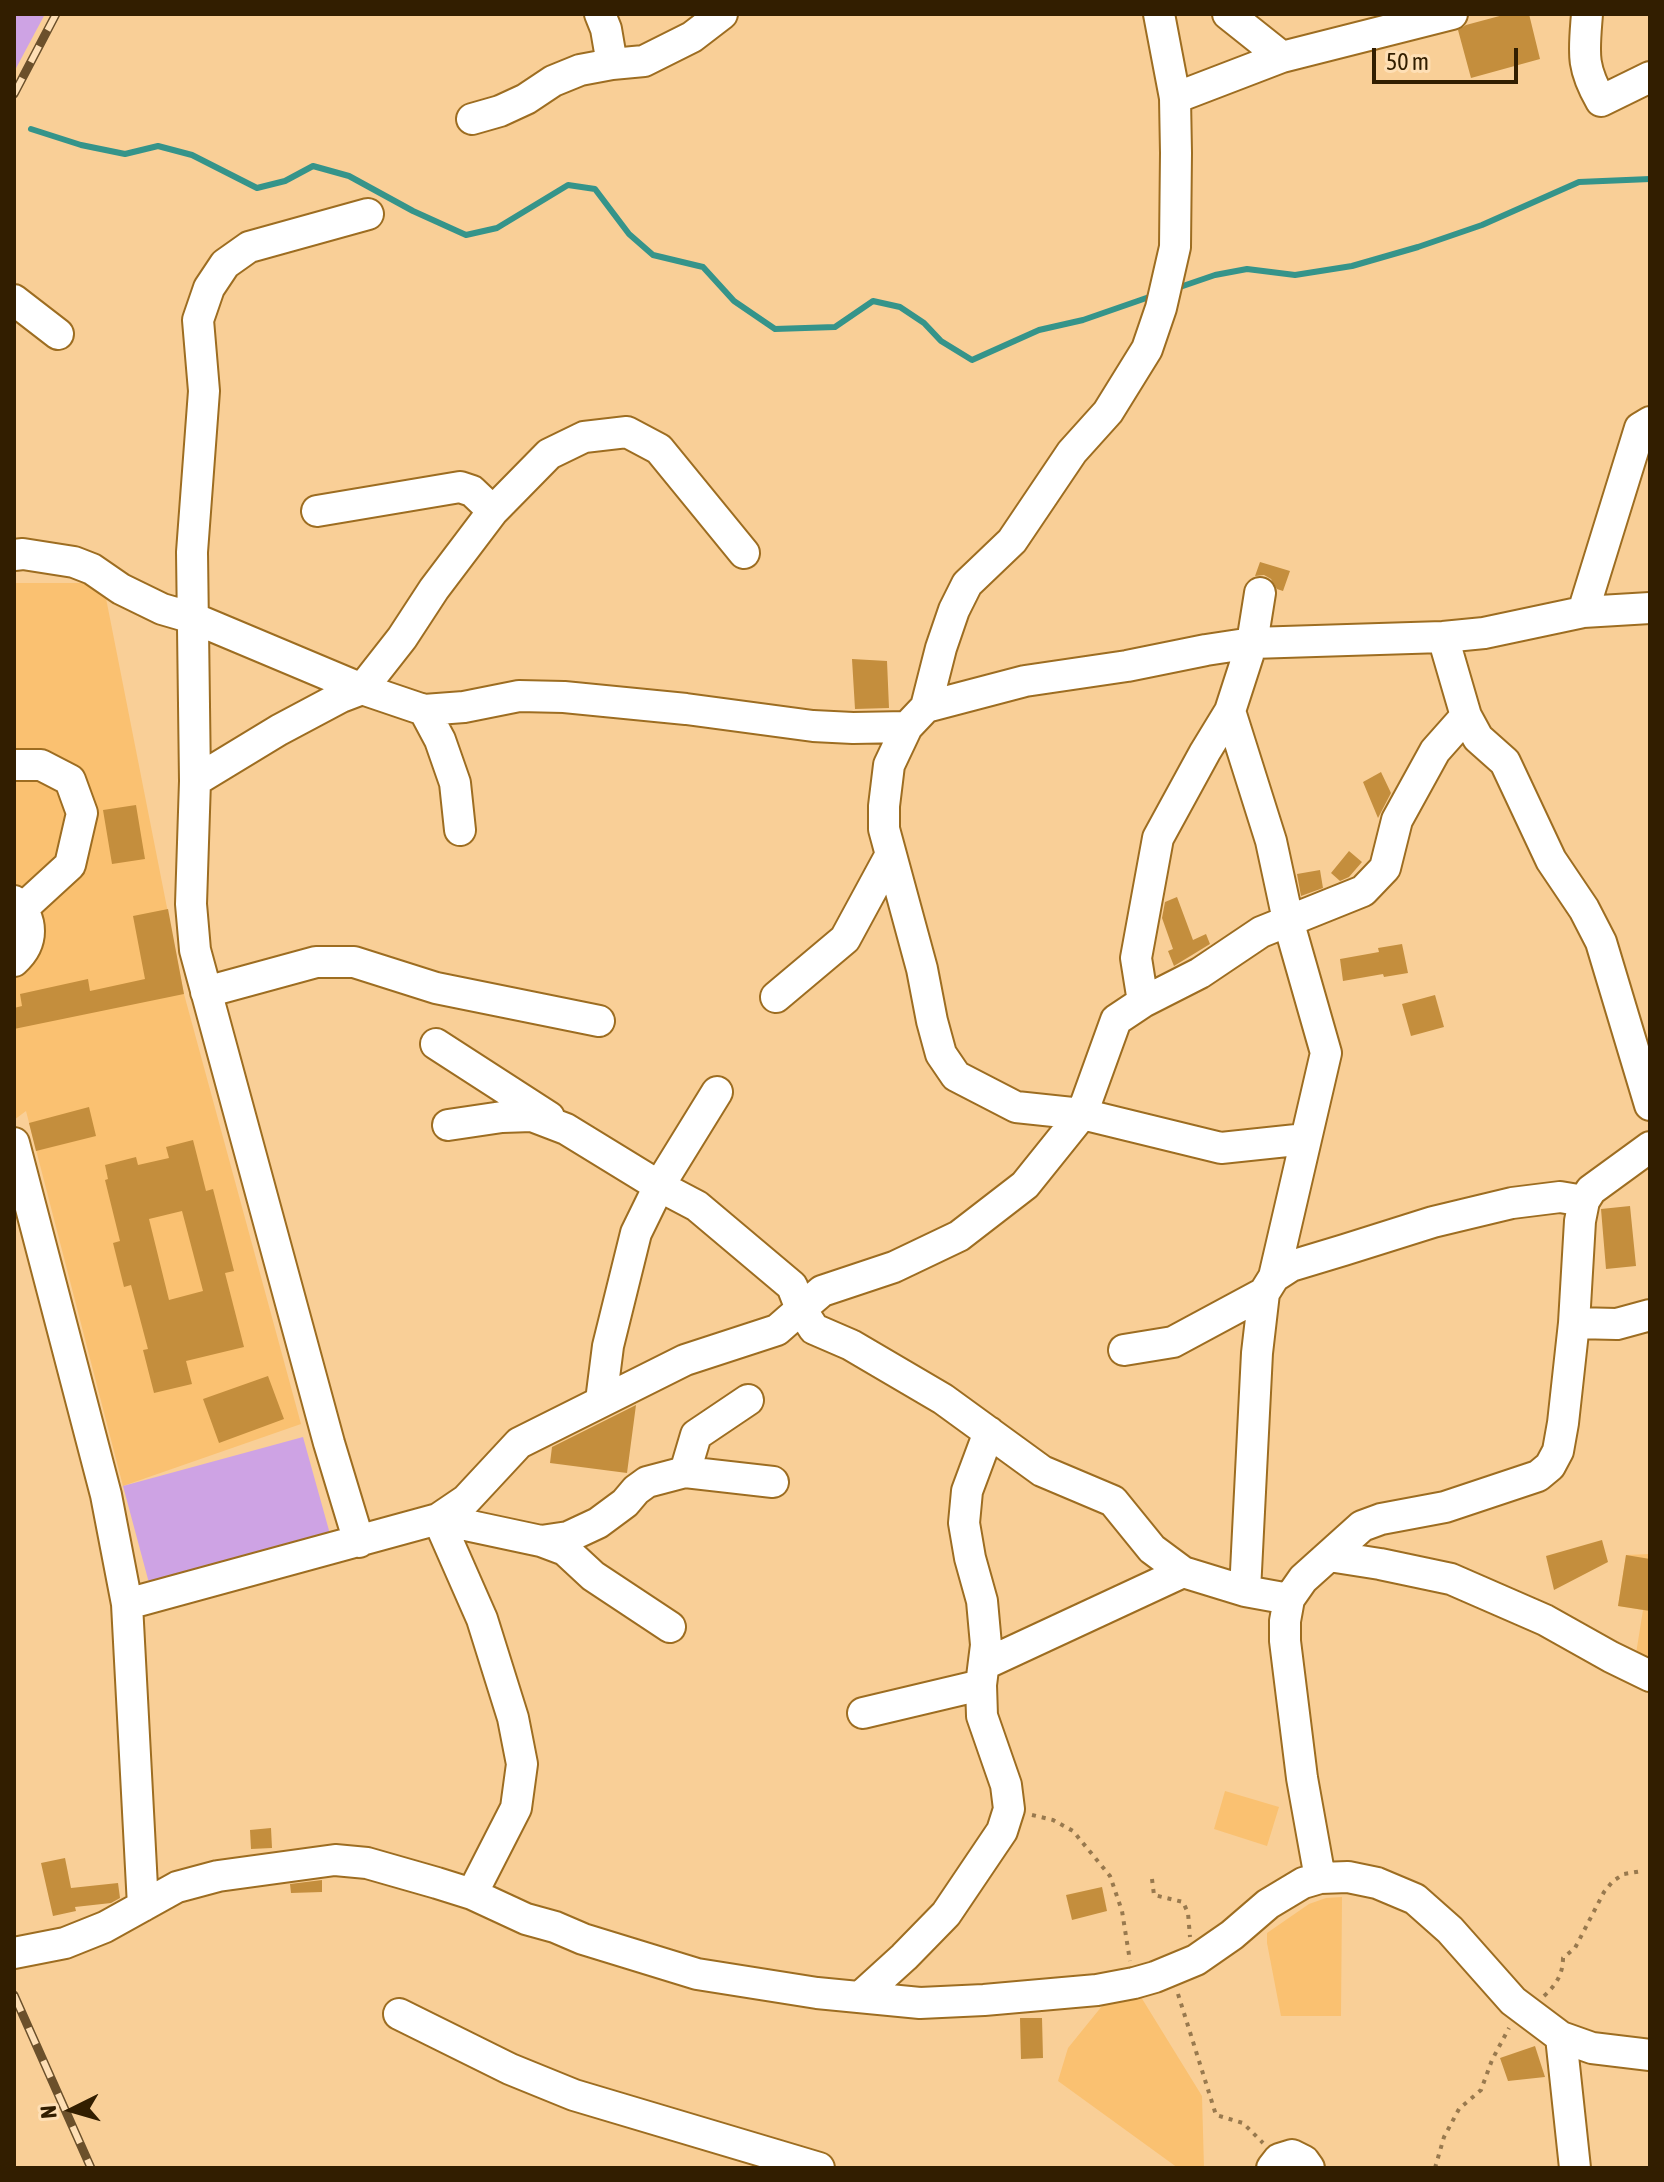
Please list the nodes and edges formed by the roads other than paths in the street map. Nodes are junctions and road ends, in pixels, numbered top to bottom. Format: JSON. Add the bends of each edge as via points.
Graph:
{"nodes":[{"id":1,"x":600,"y":14,"type":"edge"},
{"id":2,"x":722,"y":14,"type":"edge"},
{"id":3,"x":1159,"y":14,"type":"edge"},
{"id":4,"x":1228,"y":14,"type":"edge"},
{"id":5,"x":1452,"y":14,"type":"edge"},
{"id":6,"x":1587,"y":14,"type":"edge"},
{"id":7,"x":1282,"y":57,"type":"junction"},
{"id":8,"x":612,"y":64,"type":"junction"},
{"id":9,"x":1650,"y":77,"type":"edge"},
{"id":10,"x":1175,"y":98,"type":"junction"},
{"id":11,"x":472,"y":119,"type":"dead end"},
{"id":12,"x":368,"y":214,"type":"dead end"},
{"id":13,"x":14,"y":300,"type":"edge"},
{"id":14,"x":58,"y":334,"type":"dead end"},
{"id":15,"x":1650,"y":422,"type":"edge"},
{"id":16,"x":317,"y":511,"type":"dead end"},
{"id":17,"x":493,"y":511,"type":"junction"},
{"id":18,"x":744,"y":553,"type":"dead end"},
{"id":19,"x":14,"y":555,"type":"edge"},
{"id":20,"x":1260,"y":593,"type":"dead end"},
{"id":21,"x":1650,"y":608,"type":"edge"},
{"id":22,"x":1583,"y":612,"type":"junction"},
{"id":23,"x":193,"y":618,"type":"junction"},
{"id":24,"x":1443,"y":637,"type":"junction"},
{"id":25,"x":1252,"y":643,"type":"junction"},
{"id":26,"x":362,"y":689,"type":"junction"},
{"id":27,"x":424,"y":710,"type":"junction"},
{"id":28,"x":1230,"y":711,"type":"junction"},
{"id":29,"x":1466,"y":716,"type":"junction"},
{"id":30,"x":916,"y":717,"type":"junction"},
{"id":31,"x":14,"y":765,"type":"edge"},
{"id":32,"x":195,"y":781,"type":"junction"},
{"id":33,"x":460,"y":830,"type":"dead end"},
{"id":34,"x":890,"y":856,"type":"junction"},
{"id":35,"x":18,"y":905,"type":"edge"},
{"id":36,"x":1288,"y":920,"type":"junction"},
{"id":37,"x":14,"y":961,"type":"edge"},
{"id":38,"x":206,"y":992,"type":"junction"},
{"id":39,"x":776,"y":997,"type":"dead end"},
{"id":40,"x":1143,"y":1002,"type":"junction"},
{"id":41,"x":599,"y":1021,"type":"dead end"},
{"id":42,"x":436,"y":1044,"type":"dead end"},
{"id":43,"x":717,"y":1092,"type":"dead end"},
{"id":44,"x":1650,"y":1105,"type":"edge"},
{"id":45,"x":1082,"y":1114,"type":"junction"},
{"id":46,"x":448,"y":1125,"type":"dead end"},
{"id":47,"x":566,"y":1129,"type":"junction"},
{"id":48,"x":1306,"y":1139,"type":"junction"},
{"id":49,"x":14,"y":1143,"type":"edge"},
{"id":50,"x":1650,"y":1147,"type":"edge"},
{"id":51,"x":659,"y":1186,"type":"junction"},
{"id":52,"x":1584,"y":1201,"type":"junction"},
{"id":53,"x":1269,"y":1285,"type":"junction"},
{"id":54,"x":801,"y":1309,"type":"junction"},
{"id":55,"x":1650,"y":1315,"type":"edge"},
{"id":56,"x":1574,"y":1323,"type":"junction"},
{"id":57,"x":1124,"y":1350,"type":"dead end"},
{"id":58,"x":748,"y":1400,"type":"dead end"},
{"id":59,"x":601,"y":1401,"type":"junction"},
{"id":60,"x":989,"y":1432,"type":"junction"},
{"id":61,"x":685,"y":1472,"type":"junction"},
{"id":62,"x":773,"y":1482,"type":"dead end"},
{"id":63,"x":438,"y":1519,"type":"junction"},
{"id":64,"x":541,"y":1541,"type":"junction"},
{"id":65,"x":359,"y":1542,"type":"junction"},
{"id":66,"x":1329,"y":1556,"type":"junction"},
{"id":67,"x":1183,"y":1572,"type":"junction"},
{"id":68,"x":1245,"y":1591,"type":"junction"},
{"id":69,"x":1289,"y":1599,"type":"junction"},
{"id":70,"x":127,"y":1604,"type":"junction"},
{"id":71,"x":670,"y":1627,"type":"dead end"},
{"id":72,"x":983,"y":1674,"type":"junction"},
{"id":73,"x":1650,"y":1676,"type":"edge"},
{"id":74,"x":863,"y":1713,"type":"dead end"},
{"id":75,"x":1320,"y":1878,"type":"junction"},
{"id":76,"x":472,"y":1894,"type":"junction"},
{"id":77,"x":143,"y":1906,"type":"junction"},
{"id":78,"x":14,"y":1953,"type":"edge"},
{"id":79,"x":860,"y":1997,"type":"junction"},
{"id":80,"x":399,"y":2014,"type":"dead end"},
{"id":81,"x":1561,"y":2037,"type":"junction"},
{"id":82,"x":1650,"y":2055,"type":"edge"},
{"id":83,"x":1276,"y":2163,"type":"edge"},
{"id":84,"x":819,"y":2168,"type":"edge"},
{"id":85,"x":1309,"y":2168,"type":"edge"},
{"id":86,"x":1575,"y":2168,"type":"edge"}],
"edges":[{"from":1,"to":8,"type":"street"},
{"from":2,"to":8,"type":"street","via":[[692,37],[644,61]]},
{"from":3,"to":10,"type":"street"},
{"from":4,"to":7,"type":"street"},
{"from":5,"to":7,"type":"street"},
{"from":6,"to":9,"type":"street","via":[[1584,52],[1589,80],[1601,101]]},
{"from":7,"to":10,"type":"street"},
{"from":8,"to":11,"type":"street","via":[[580,70],[500,111]]},
{"from":10,"to":30,"type":"street","via":[[1175,247],[1147,349],[1108,412],[1072,452],[1012,541],[967,584]]},
{"from":12,"to":23,"type":"street","via":[[249,247],[225,264],[209,288],[198,320],[204,391],[192,552]]},
{"from":13,"to":14,"type":"street"},
{"from":15,"to":22,"type":"street","via":[[1640,428]]},
{"from":16,"to":17,"type":"street","via":[[460,487]]},
{"from":17,"to":18,"type":"street","via":[[549,454],[584,437],[627,432],[659,449]]},
{"from":17,"to":26,"type":"street"},
{"from":19,"to":23,"type":"street","via":[[74,562],[162,609]]},
{"from":20,"to":25,"type":"street"},
{"from":21,"to":22,"type":"street"},
{"from":22,"to":24,"type":"street"},
{"from":23,"to":26,"type":"street"},
{"from":23,"to":32,"type":"street"},
{"from":24,"to":25,"type":"street"},
{"from":24,"to":29,"type":"street"},
{"from":25,"to":28,"type":"street"},
{"from":25,"to":30,"type":"street","via":[[1025,681]]},
{"from":26,"to":27,"type":"street"},
{"from":26,"to":32,"type":"street","via":[[279,730]]},
{"from":27,"to":30,"type":"street","via":[[519,696],[686,709],[813,726],[853,728]]},
{"from":27,"to":33,"type":"street","via":[[455,783]]},
{"from":28,"to":36,"type":"street","via":[[1271,841]]},
{"from":28,"to":40,"type":"street","via":[[1158,838],[1136,958]]},
{"from":29,"to":36,"type":"street","via":[[1435,751],[1397,820],[1385,868],[1363,891]]},
{"from":29,"to":44,"type":"street","via":[[1478,738],[1505,762],[1551,860],[1601,942]]},
{"from":30,"to":34,"type":"street","via":[[889,765],[884,829]]},
{"from":31,"to":35,"type":"street","via":[[41,765],[70,780],[82,813],[70,865]]},
{"from":32,"to":38,"type":"street","via":[[191,904]]},
{"from":34,"to":39,"type":"street","via":[[845,939]]},
{"from":34,"to":45,"type":"street","via":[[941,1054],[956,1076],[1016,1107]]},
{"from":35,"to":37,"type":"street","via":[[30,932]]},
{"from":36,"to":40,"type":"street"},
{"from":36,"to":48,"type":"street","via":[[1326,1053]]},
{"from":38,"to":41,"type":"street","via":[[316,962],[354,962],[436,988]]},
{"from":38,"to":65,"type":"street"},
{"from":40,"to":45,"type":"street","via":[[1116,1020]]},
{"from":42,"to":47,"type":"street"},
{"from":43,"to":51,"type":"street"},
{"from":45,"to":48,"type":"street","via":[[1221,1148]]},
{"from":45,"to":54,"type":"street","via":[[1025,1185],[959,1236],[894,1267],[822,1291]]},
{"from":46,"to":47,"type":"street","via":[[532,1116]]},
{"from":47,"to":51,"type":"street"},
{"from":48,"to":53,"type":"street"},
{"from":49,"to":70,"type":"street","via":[[106,1495]]},
{"from":50,"to":52,"type":"street","via":[[1591,1190]]},
{"from":51,"to":54,"type":"street","via":[[697,1206],[792,1286]]},
{"from":51,"to":59,"type":"street","via":[[636,1233],[608,1346]]},
{"from":52,"to":53,"type":"street","via":[[1560,1197],[1433,1222],[1291,1266]]},
{"from":52,"to":56,"type":"street"},
{"from":53,"to":57,"type":"street","via":[[1173,1342]]},
{"from":53,"to":68,"type":"street","via":[[1257,1353]]},
{"from":54,"to":59,"type":"street","via":[[777,1330],[685,1360]]},
{"from":54,"to":60,"type":"street","via":[[814,1329],[943,1399]]},
{"from":55,"to":56,"type":"street","via":[[1617,1324]]},
{"from":56,"to":66,"type":"street","via":[[1563,1423],[1550,1466],[1538,1476],[1445,1507],[1362,1526]]},
{"from":58,"to":61,"type":"street","via":[[696,1435]]},
{"from":59,"to":63,"type":"street","via":[[519,1443],[466,1500]]},
{"from":60,"to":67,"type":"street","via":[[1042,1471],[1113,1501],[1152,1549]]},
{"from":60,"to":72,"type":"street","via":[[967,1491],[964,1523],[982,1601]]},
{"from":61,"to":62,"type":"street"},
{"from":61,"to":64,"type":"street","via":[[647,1482],[598,1523],[568,1537]]},
{"from":63,"to":64,"type":"street"},
{"from":63,"to":65,"type":"street"},
{"from":63,"to":76,"type":"street","via":[[482,1619],[522,1764],[516,1808]]},
{"from":64,"to":71,"type":"street","via":[[565,1550],[593,1576]]},
{"from":65,"to":70,"type":"street"},
{"from":66,"to":69,"type":"street"},
{"from":66,"to":73,"type":"street","via":[[1451,1579],[1545,1620]]},
{"from":67,"to":68,"type":"street"},
{"from":67,"to":72,"type":"street"},
{"from":68,"to":69,"type":"street"},
{"from":69,"to":75,"type":"street","via":[[1285,1641]]},
{"from":70,"to":77,"type":"street"},
{"from":72,"to":74,"type":"street"},
{"from":72,"to":79,"type":"street","via":[[982,1716],[1009,1809],[1002,1831],[946,1914]]},
{"from":75,"to":79,"type":"street","via":[[1287,1891],[1203,1954],[1134,1983],[952,2002]]},
{"from":75,"to":81,"type":"street","via":[[1377,1883],[1415,1899],[1519,2006]]},
{"from":76,"to":77,"type":"street","via":[[367,1863],[335,1860],[218,1876],[177,1887]]},
{"from":76,"to":79,"type":"street","via":[[526,1919],[697,1974]]},
{"from":77,"to":78,"type":"street","via":[[65,1943]]},
{"from":80,"to":84,"type":"street","via":[[574,2095]]},
{"from":81,"to":82,"type":"street","via":[[1592,2048]]},
{"from":81,"to":86,"type":"street"},
{"from":83,"to":85,"type":"street","via":[[1285,2156],[1298,2157]]}]}
